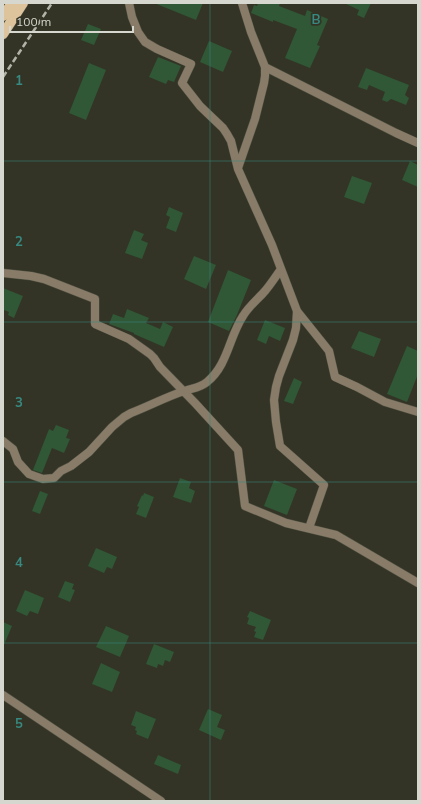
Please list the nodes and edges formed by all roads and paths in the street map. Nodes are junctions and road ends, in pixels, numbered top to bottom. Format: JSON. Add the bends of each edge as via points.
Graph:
{"nodes":[{"id":1,"x":12,"y":3,"type":"edge"},
{"id":2,"x":23,"y":3,"type":"edge"},
{"id":3,"x":130,"y":3,"type":"edge"},
{"id":4,"x":242,"y":3,"type":"edge"},
{"id":5,"x":3,"y":16,"type":"edge"},
{"id":6,"x":3,"y":34,"type":"edge"},
{"id":7,"x":265,"y":67,"type":"junction"},
{"id":8,"x":418,"y":143,"type":"edge"},
{"id":9,"x":238,"y":168,"type":"junction"},
{"id":10,"x":282,"y":269,"type":"junction"},
{"id":11,"x":3,"y":273,"type":"edge"},
{"id":12,"x":297,"y":311,"type":"junction"},
{"id":13,"x":184,"y":391,"type":"junction"},
{"id":14,"x":418,"y":412,"type":"edge"},
{"id":15,"x":3,"y":441,"type":"edge"},
{"id":16,"x":309,"y":528,"type":"junction"},
{"id":17,"x":418,"y":583,"type":"edge"},
{"id":18,"x":3,"y":695,"type":"edge"},
{"id":19,"x":161,"y":801,"type":"edge"}],
"edges":[{"from":1,"to":5,"type":"main road"},
{"from":2,"to":6,"type":"main road"},
{"from":3,"to":9,"type":"street","via":[[132,17],[145,42],[191,64],[182,83],[227,134]]},
{"from":4,"to":7,"type":"street"},
{"from":7,"to":8,"type":"street"},
{"from":7,"to":9,"type":"street","via":[[264,83],[255,119]]},
{"from":9,"to":10,"type":"street"},
{"from":10,"to":12,"type":"street"},
{"from":10,"to":13,"type":"street","via":[[243,316],[226,357],[215,374],[199,388]]},
{"from":11,"to":13,"type":"street","via":[[44,279],[95,299],[95,324],[128,339],[150,354]]},
{"from":12,"to":14,"type":"street","via":[[329,351],[335,377],[385,402]]},
{"from":12,"to":16,"type":"street","via":[[293,340],[279,376],[274,400],[280,446],[324,484]]},
{"from":13,"to":15,"type":"street","via":[[124,417],[89,452],[54,478],[43,479],[29,474],[18,462],[13,450]]},
{"from":13,"to":16,"type":"street","via":[[238,450],[246,506],[286,523]]},
{"from":16,"to":17,"type":"street","via":[[336,535]]},
{"from":18,"to":19,"type":"street"}]}
